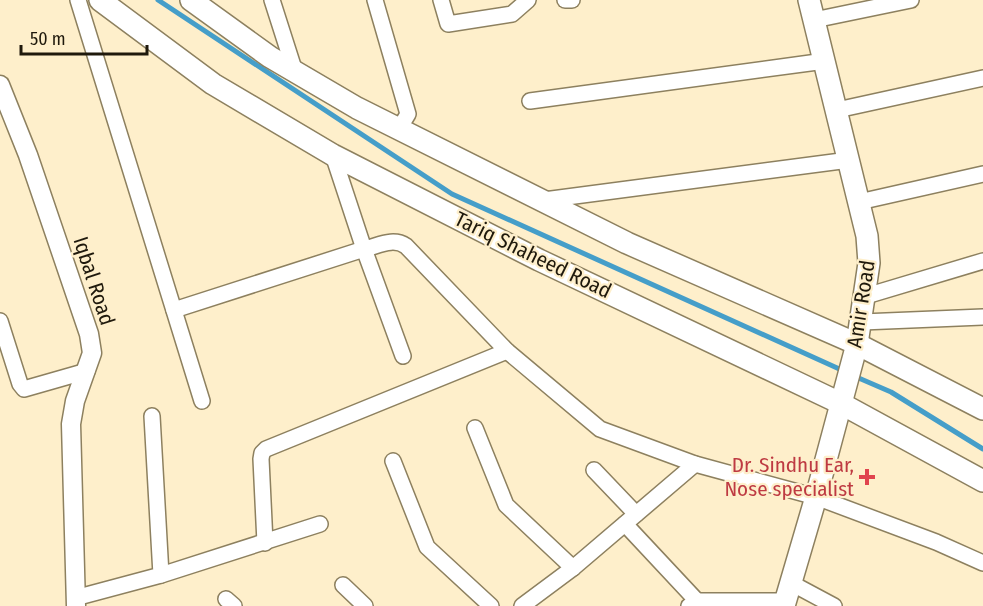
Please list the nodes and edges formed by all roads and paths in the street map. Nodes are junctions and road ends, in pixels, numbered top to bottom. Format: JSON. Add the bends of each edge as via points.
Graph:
{"nodes":[{"id":1,"x":78,"y":0,"type":"edge"},
{"id":2,"x":100,"y":0,"type":"edge"},
{"id":3,"x":191,"y":0,"type":"edge"},
{"id":4,"x":272,"y":0,"type":"edge"},
{"id":5,"x":375,"y":0,"type":"edge"},
{"id":6,"x":441,"y":0,"type":"edge"},
{"id":7,"x":528,"y":0,"type":"edge"},
{"id":8,"x":565,"y":0,"type":"edge"},
{"id":9,"x":572,"y":0,"type":"edge"},
{"id":10,"x":911,"y":0,"type":"edge"},
{"id":11,"x":812,"y":10,"type":"edge"},
{"id":12,"x":825,"y":61,"type":"junction"},
{"id":13,"x":295,"y":72,"type":"junction"},
{"id":14,"x":983,"y":78,"type":"edge"},
{"id":15,"x":0,"y":85,"type":"edge"},
{"id":16,"x":530,"y":101,"type":"dead end"},
{"id":17,"x":837,"y":110,"type":"junction"},
{"id":18,"x":399,"y":129,"type":"junction"},
{"id":19,"x":333,"y":155,"type":"junction"},
{"id":20,"x":849,"y":160,"type":"junction"},
{"id":21,"x":983,"y":174,"type":"edge"},
{"id":22,"x":544,"y":200,"type":"junction"},
{"id":23,"x":859,"y":202,"type":"junction"},
{"id":24,"x":364,"y":249,"type":"junction"},
{"id":25,"x":983,"y":261,"type":"edge"},
{"id":26,"x":866,"y":296,"type":"junction"},
{"id":27,"x":174,"y":310,"type":"junction"},
{"id":28,"x":983,"y":317,"type":"edge"},
{"id":29,"x":0,"y":321,"type":"edge"},
{"id":30,"x":862,"y":322,"type":"junction"},
{"id":31,"x":856,"y":348,"type":"junction"},
{"id":32,"x":507,"y":351,"type":"junction"},
{"id":33,"x":403,"y":356,"type":"dead end"},
{"id":34,"x":87,"y":371,"type":"junction"},
{"id":35,"x":841,"y":399,"type":"junction"},
{"id":36,"x":202,"y":401,"type":"dead end"},
{"id":37,"x":983,"y":409,"type":"edge"},
{"id":38,"x":152,"y":416,"type":"dead end"},
{"id":39,"x":475,"y":428,"type":"dead end"},
{"id":40,"x":393,"y":461,"type":"dead end"},
{"id":41,"x":695,"y":464,"type":"junction"},
{"id":42,"x":594,"y":470,"type":"dead end"},
{"id":43,"x":983,"y":481,"type":"edge"},
{"id":44,"x":816,"y":497,"type":"junction"},
{"id":45,"x":631,"y":519,"type":"junction"},
{"id":46,"x":320,"y":524,"type":"dead end"},
{"id":47,"x":265,"y":543,"type":"junction"},
{"id":48,"x":983,"y":563,"type":"edge"},
{"id":49,"x":573,"y":567,"type":"junction"},
{"id":50,"x":161,"y":575,"type":"junction"},
{"id":51,"x":343,"y":585,"type":"dead end"},
{"id":52,"x":787,"y":597,"type":"edge"},
{"id":53,"x":75,"y":602,"type":"edge"},
{"id":54,"x":483,"y":603,"type":"edge"},
{"id":55,"x":693,"y":604,"type":"edge"},
{"id":56,"x":365,"y":606,"type":"edge"},
{"id":57,"x":522,"y":606,"type":"edge"},
{"id":58,"x":834,"y":606,"type":"edge"}],
"edges":[{"from":1,"to":27,"type":"street"},
{"from":2,"to":19,"type":"main road","name":"Tariq Shaheed Road","via":[[213,84]]},
{"from":3,"to":13,"type":"main road"},
{"from":4,"to":13,"type":"street"},
{"from":5,"to":18,"type":"street","via":[[408,114]]},
{"from":6,"to":7,"type":"street","via":[[448,24],[512,14]]},
{"from":8,"to":9,"type":"street"},
{"from":10,"to":11,"type":"street"},
{"from":11,"to":12,"type":"main road","name":"Amir Road"},
{"from":12,"to":16,"type":"street"},
{"from":12,"to":17,"type":"main road","name":"Amir Road"},
{"from":13,"to":18,"type":"main road"},
{"from":14,"to":17,"type":"street"},
{"from":15,"to":34,"type":"street","name":"Iqbal Road","via":[[90,334],[92,353]]},
{"from":17,"to":20,"type":"main road","name":"Amir Road"},
{"from":18,"to":22,"type":"main road"},
{"from":19,"to":24,"type":"street"},
{"from":19,"to":35,"type":"main road","name":"Tariq Shaheed Road","via":[[539,260]]},
{"from":20,"to":22,"type":"street"},
{"from":20,"to":23,"type":"main road","name":"Amir Road"},
{"from":21,"to":23,"type":"street"},
{"from":22,"to":31,"type":"main road","via":[[627,243]]},
{"from":23,"to":26,"type":"main road","name":"Amir Road","via":[[869,250]]},
{"from":24,"to":27,"type":"street"},
{"from":24,"to":32,"type":"street","via":[[392,242],[406,246]]},
{"from":24,"to":33,"type":"street"},
{"from":25,"to":26,"type":"street"},
{"from":26,"to":30,"type":"main road","name":"Amir Road"},
{"from":27,"to":36,"type":"street"},
{"from":28,"to":30,"type":"street"},
{"from":29,"to":34,"type":"street","via":[[24,389]]},
{"from":30,"to":31,"type":"main road","name":"Amir Road"},
{"from":31,"to":35,"type":"main road","name":"Amir Road"},
{"from":31,"to":37,"type":"main road"},
{"from":32,"to":41,"type":"street","via":[[600,429]]},
{"from":32,"to":47,"type":"street","via":[[266,449],[261,459]]},
{"from":34,"to":53,"type":"street","name":"Iqbal Road","via":[[71,424]]},
{"from":35,"to":43,"type":"main road","name":"Tariq Shaheed Road"},
{"from":35,"to":44,"type":"main road","name":"Amir Road"},
{"from":38,"to":50,"type":"street"},
{"from":39,"to":49,"type":"street","via":[[506,505]]},
{"from":40,"to":54,"type":"street","via":[[427,547]]},
{"from":41,"to":44,"type":"street"},
{"from":41,"to":45,"type":"street"},
{"from":42,"to":45,"type":"street"},
{"from":44,"to":48,"type":"street"},
{"from":44,"to":52,"type":"main road","name":"Amir Road"},
{"from":45,"to":49,"type":"street"},
{"from":45,"to":55,"type":"street"},
{"from":46,"to":47,"type":"street"},
{"from":47,"to":50,"type":"street"},
{"from":49,"to":57,"type":"street"},
{"from":50,"to":53,"type":"street"},
{"from":51,"to":56,"type":"street"},
{"from":52,"to":55,"type":"street"},
{"from":52,"to":58,"type":"street"}]}
